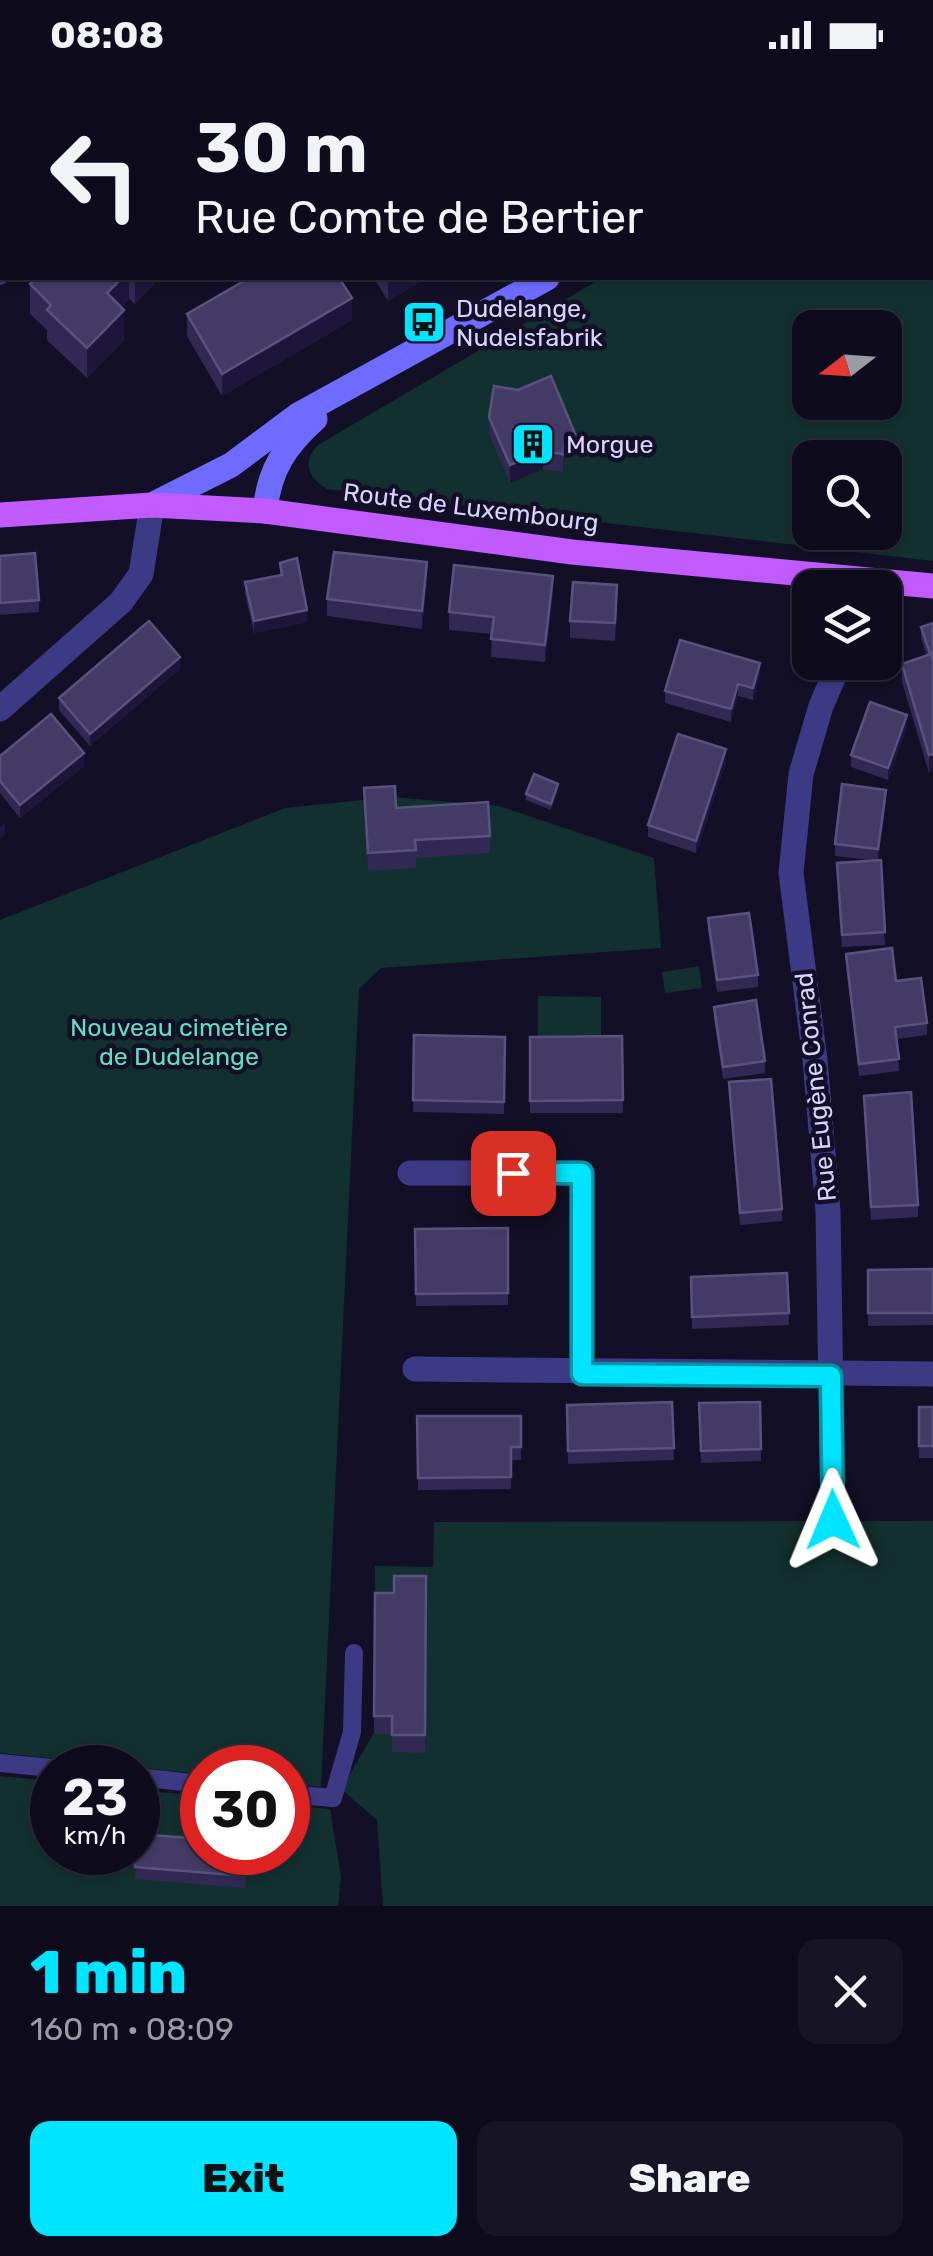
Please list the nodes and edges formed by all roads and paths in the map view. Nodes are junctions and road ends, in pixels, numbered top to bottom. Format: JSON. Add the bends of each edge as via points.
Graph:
{"nodes":[{"id":1,"x":543,"y":280,"type":"edge"},
{"id":2,"x":349,"y":389,"type":"junction"},
{"id":3,"x":152,"y":505,"type":"junction"},
{"id":4,"x":265,"y":511,"type":"junction"},
{"id":5,"x":0,"y":515,"type":"edge"},
{"id":6,"x":792,"y":576,"type":"edge"},
{"id":7,"x":902,"y":585,"type":"edge"},
{"id":8,"x":933,"y":586,"type":"edge"},
{"id":9,"x":832,"y":680,"type":"edge"},
{"id":10,"x":0,"y":709,"type":"edge"},
{"id":11,"x":410,"y":1173,"type":"dead end"},
{"id":12,"x":415,"y":1369,"type":"dead end"},
{"id":13,"x":582,"y":1374,"type":"junction"},
{"id":14,"x":933,"y":1374,"type":"edge"},
{"id":15,"x":831,"y":1376,"type":"junction"},
{"id":16,"x":833,"y":1520,"type":"dead end"},
{"id":17,"x":354,"y":1653,"type":"dead end"},
{"id":18,"x":0,"y":1762,"type":"edge"},
{"id":19,"x":30,"y":1765,"type":"edge"},
{"id":20,"x":310,"y":1796,"type":"edge"}],
"edges":[{"from":1,"to":2,"type":"main road"},
{"from":2,"to":3,"type":"main road","via":[[298,415],[231,465]]},
{"from":2,"to":4,"type":"main road","via":[[284,451],[268,479]]},
{"from":3,"to":4,"type":"main road","name":"Route de Luxembourg"},
{"from":3,"to":5,"type":"main road","name":"Route de Luxembourg"},
{"from":3,"to":10,"type":"street","via":[[141,574],[121,602]]},
{"from":4,"to":6,"type":"main road","name":"Route de Luxembourg"},
{"from":7,"to":8,"type":"main road","name":"Route de Luxembourg"},
{"from":9,"to":15,"type":"street","name":"Rue Eugène Conrad","via":[[801,774],[791,873],[828,1211]]},
{"from":11,"to":13,"type":"street","via":[[582,1173]]},
{"from":12,"to":13,"type":"street"},
{"from":13,"to":15,"type":"street"},
{"from":14,"to":15,"type":"street"},
{"from":15,"to":16,"type":"street","name":"Rue Eugène Conrad"},
{"from":17,"to":20,"type":"lane","via":[[352,1732],[333,1798]]},
{"from":18,"to":19,"type":"lane"}]}
